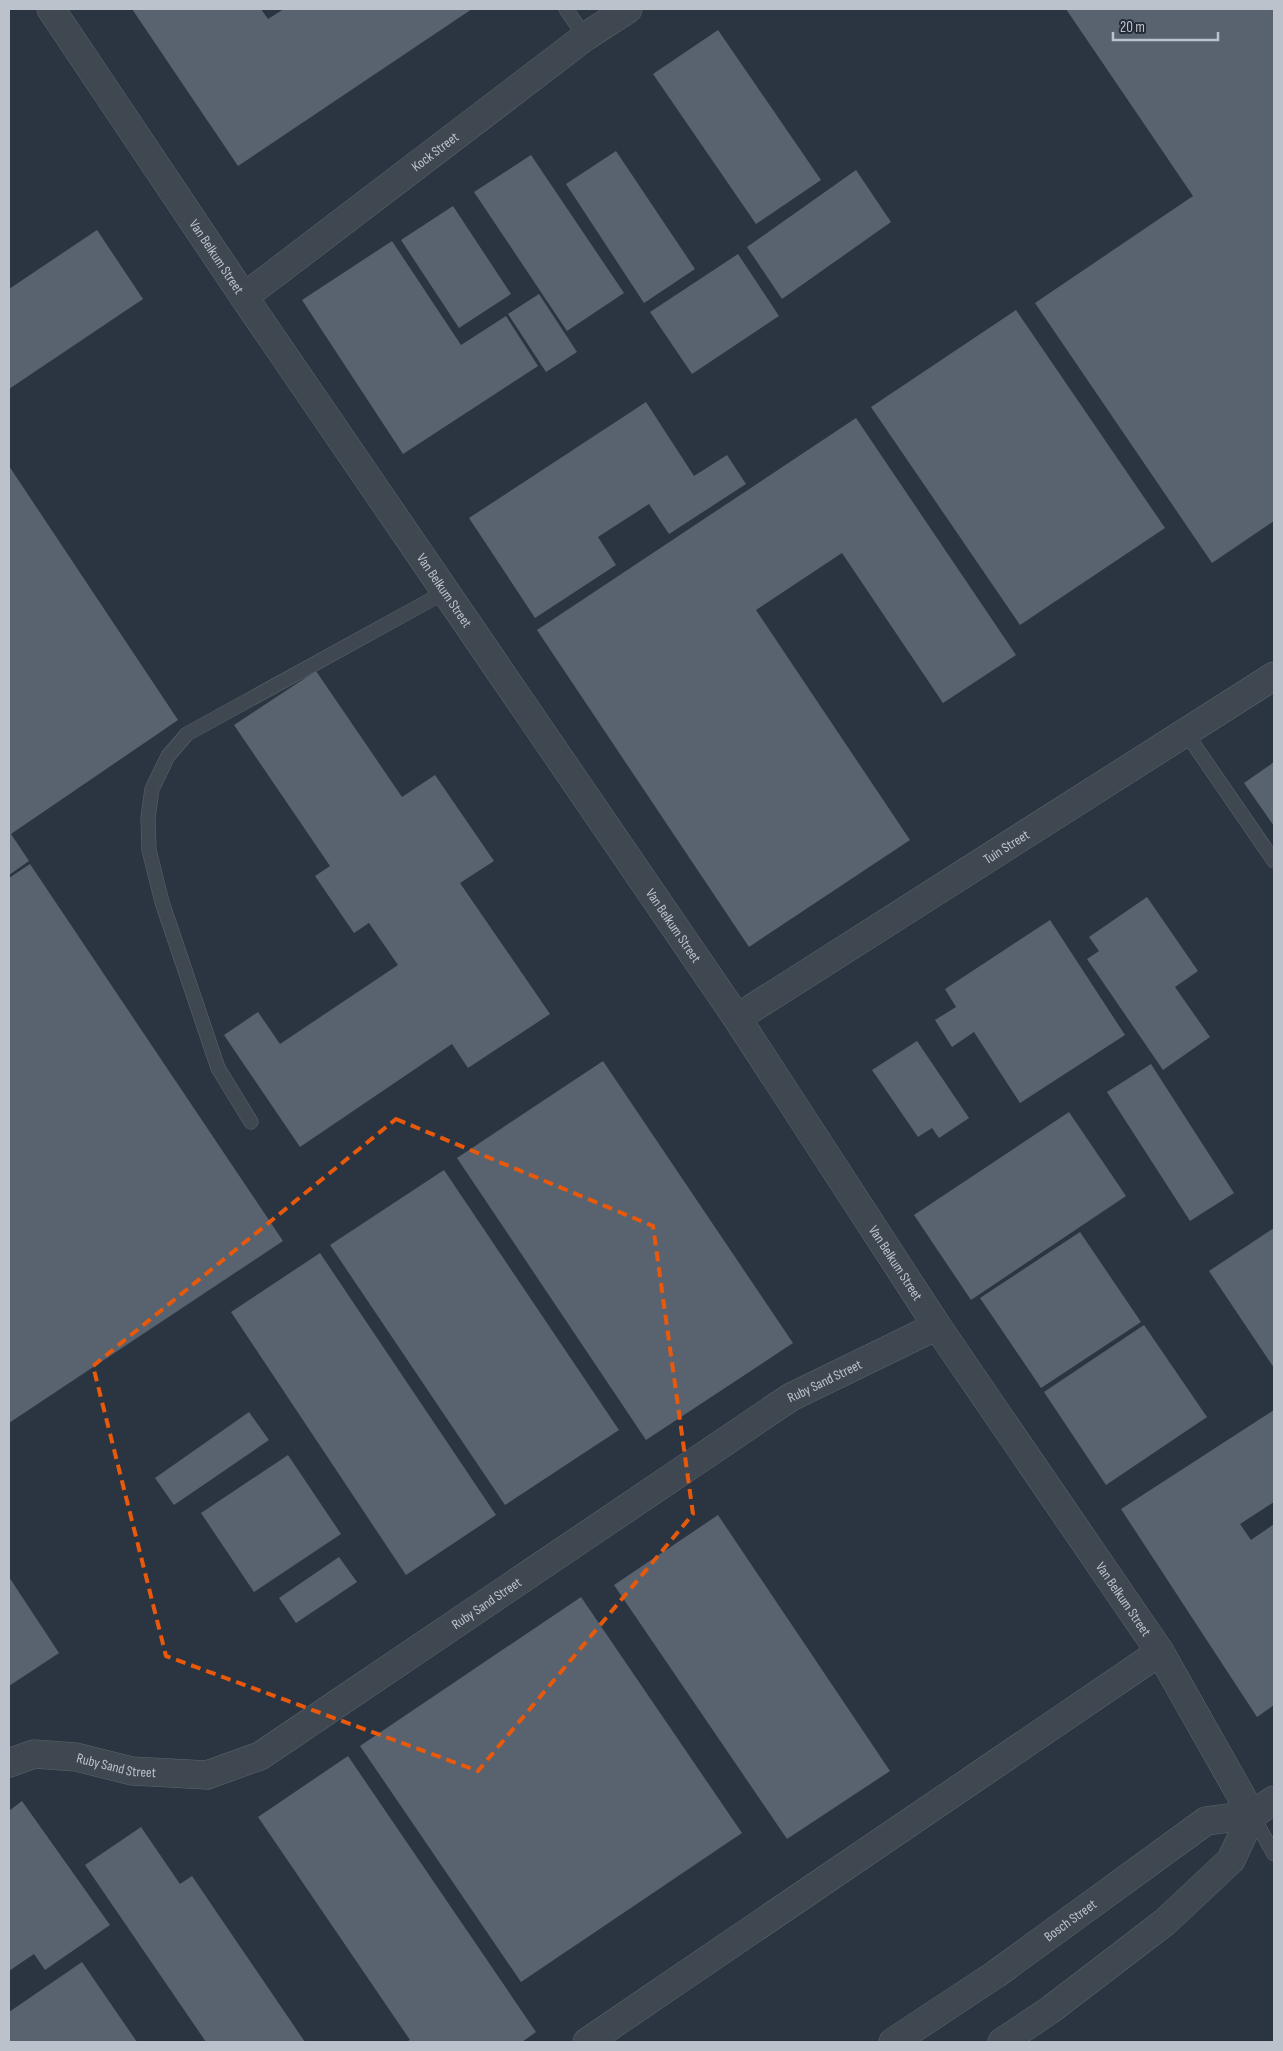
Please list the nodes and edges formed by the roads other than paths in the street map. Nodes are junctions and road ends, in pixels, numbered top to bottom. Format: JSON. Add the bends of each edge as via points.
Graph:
{"nodes":[{"id":1,"x":51,"y":9,"type":"edge"},
{"id":2,"x":566,"y":9,"type":"edge"},
{"id":3,"x":628,"y":9,"type":"edge"},
{"id":4,"x":585,"y":38,"type":"junction"},
{"id":5,"x":244,"y":297,"type":"junction"},
{"id":6,"x":445,"y":592,"type":"junction"},
{"id":7,"x":1274,"y":676,"type":"edge"},
{"id":8,"x":1186,"y":733,"type":"junction"},
{"id":9,"x":1274,"y":861,"type":"edge"},
{"id":10,"x":738,"y":1018,"type":"junction"},
{"id":11,"x":251,"y":1122,"type":"dead end"},
{"id":12,"x":937,"y":1326,"type":"junction"},
{"id":13,"x":1160,"y":1652,"type":"junction"},
{"id":14,"x":9,"y":1763,"type":"edge"},
{"id":15,"x":1263,"y":1807,"type":"edge"},
{"id":16,"x":1274,"y":1854,"type":"edge"},
{"id":17,"x":587,"y":2042,"type":"edge"},
{"id":18,"x":893,"y":2042,"type":"edge"},
{"id":19,"x":1002,"y":2042,"type":"edge"}],
"edges":[{"from":1,"to":5,"type":"street","name":"Van Belkum Street"},
{"from":2,"to":4,"type":"lane"},
{"from":3,"to":4,"type":"street","name":"Kock Street"},
{"from":4,"to":5,"type":"street","name":"Kock Street"},
{"from":5,"to":6,"type":"street","name":"Van Belkum Street"},
{"from":6,"to":10,"type":"street","name":"Van Belkum Street"},
{"from":6,"to":11,"type":"lane","via":[[187,734],[168,756],[152,789],[148,818],[149,850],[162,902],[218,1068]]},
{"from":7,"to":8,"type":"street","name":"Tuin Street"},
{"from":8,"to":9,"type":"lane"},
{"from":8,"to":10,"type":"street","name":"Tuin Street"},
{"from":10,"to":12,"type":"street","name":"Van Belkum Street"},
{"from":12,"to":13,"type":"street","name":"Van Belkum Street"},
{"from":12,"to":14,"type":"street","name":"Ruby Sand Street","via":[[791,1397],[260,1756],[207,1775],[132,1770],[76,1757],[34,1754]]},
{"from":13,"to":15,"type":"street","name":"Van Belkum Street"},
{"from":13,"to":17,"type":"street"},
{"from":15,"to":16,"type":"lane","name":"Van Belkum Street"},
{"from":15,"to":18,"type":"street","name":"Bosch Street","via":[[1206,1821],[996,1974]]},
{"from":15,"to":19,"type":"street","via":[[1231,1860],[1165,1922],[1050,2010]]}]}
